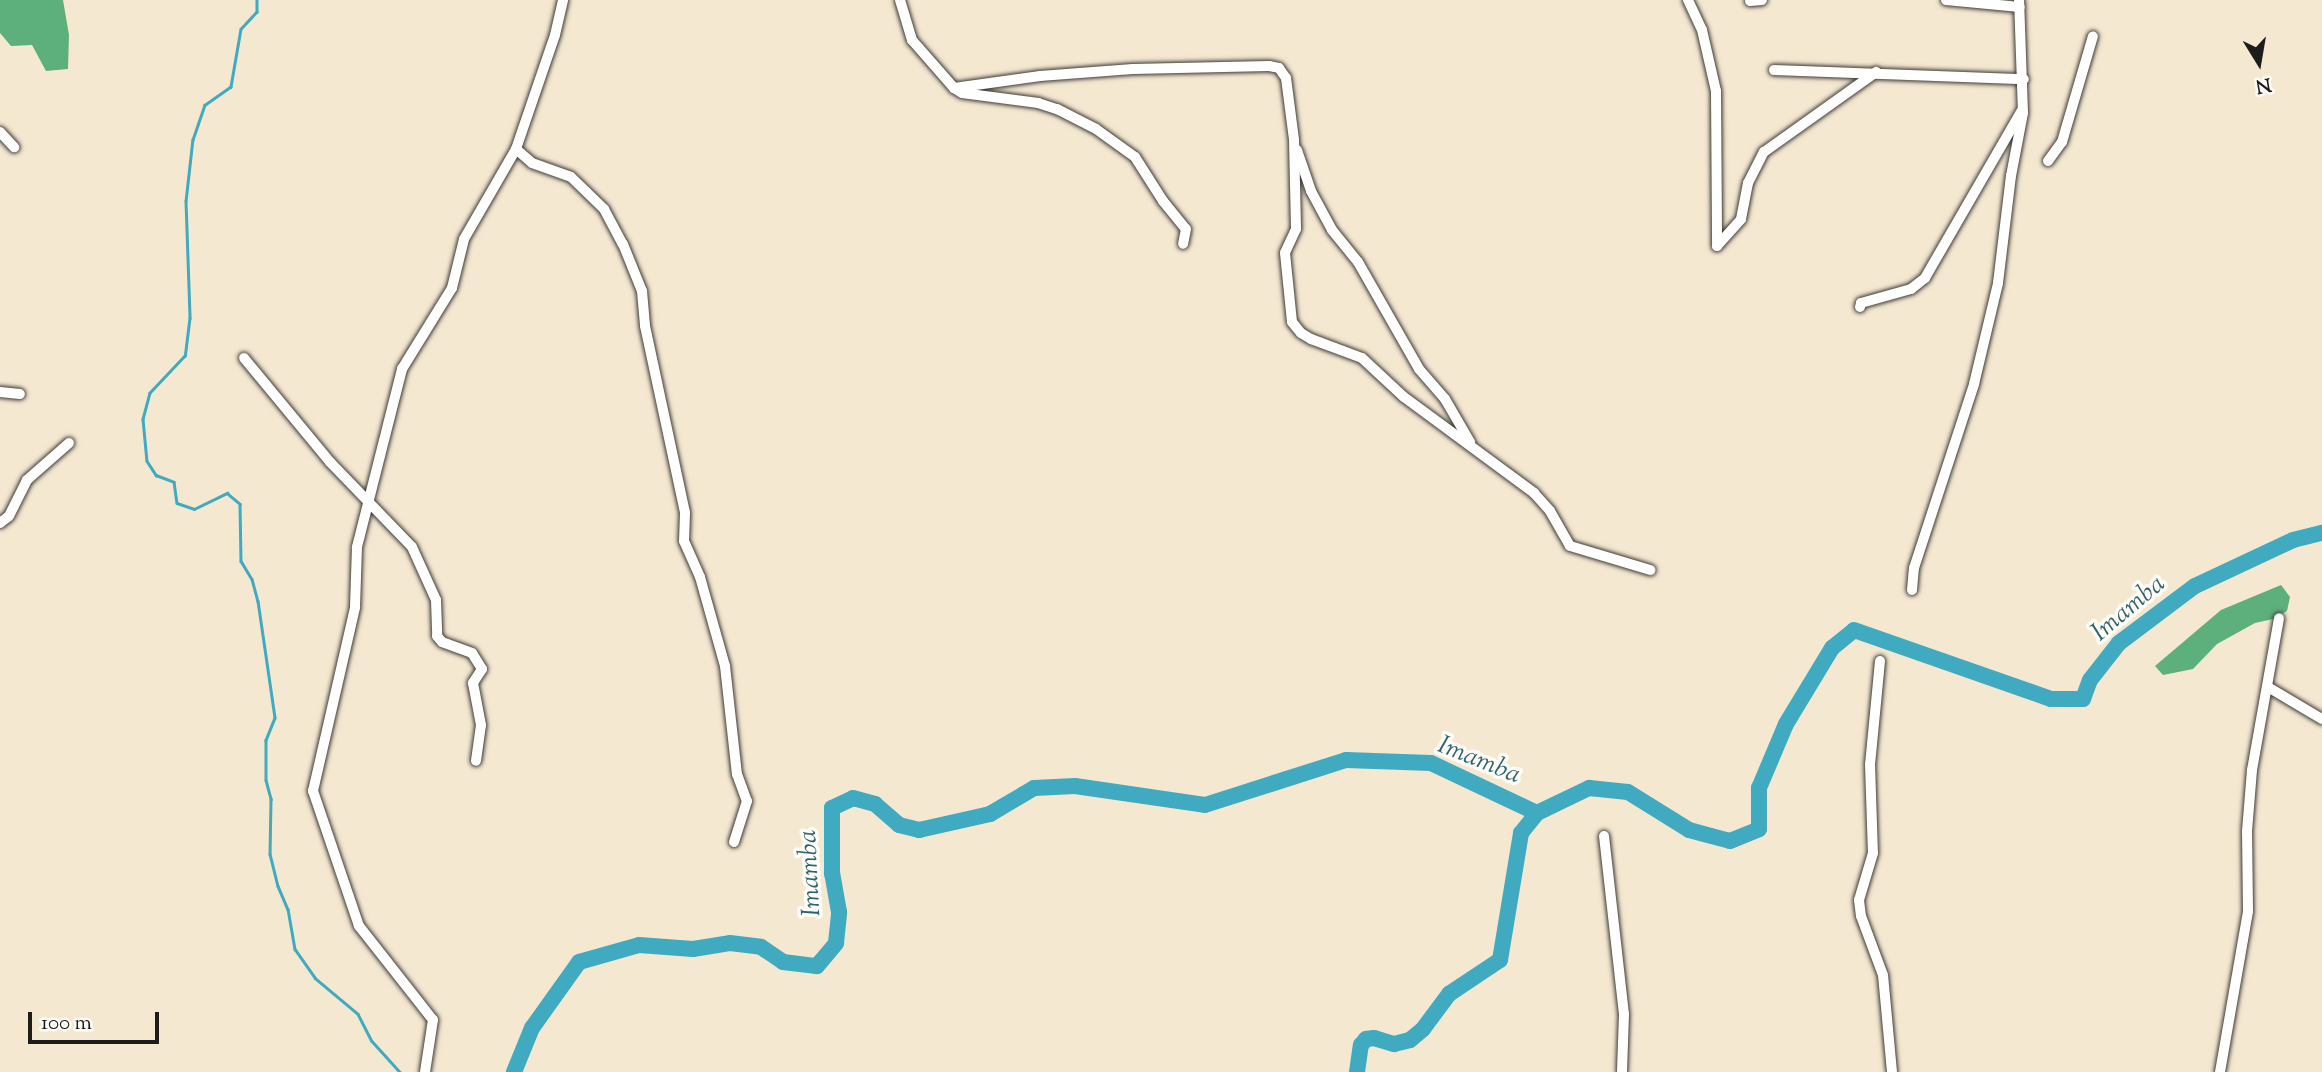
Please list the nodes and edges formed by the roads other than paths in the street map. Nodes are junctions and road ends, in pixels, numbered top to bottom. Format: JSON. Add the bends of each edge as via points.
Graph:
{"nodes":[{"id":1,"x":563,"y":0,"type":"edge"},
{"id":2,"x":900,"y":0,"type":"edge"},
{"id":3,"x":1688,"y":0,"type":"edge"},
{"id":4,"x":1762,"y":0,"type":"edge"},
{"id":5,"x":1946,"y":0,"type":"edge"},
{"id":6,"x":1749,"y":1,"type":"edge"},
{"id":7,"x":2020,"y":4,"type":"edge"},
{"id":8,"x":2093,"y":36,"type":"dead end"},
{"id":9,"x":1774,"y":70,"type":"dead end"},
{"id":10,"x":1877,"y":72,"type":"junction"},
{"id":11,"x":2024,"y":79,"type":"junction"},
{"id":12,"x":954,"y":88,"type":"junction"},
{"id":13,"x":2023,"y":109,"type":"junction"},
{"id":14,"x":0,"y":132,"type":"edge"},
{"id":15,"x":1294,"y":140,"type":"junction"},
{"id":16,"x":14,"y":147,"type":"dead end"},
{"id":17,"x":516,"y":149,"type":"junction"},
{"id":18,"x":2048,"y":161,"type":"dead end"},
{"id":19,"x":1183,"y":243,"type":"dead end"},
{"id":20,"x":1860,"y":307,"type":"dead end"},
{"id":21,"x":243,"y":358,"type":"dead end"},
{"id":22,"x":0,"y":392,"type":"edge"},
{"id":23,"x":20,"y":394,"type":"dead end"},
{"id":24,"x":69,"y":443,"type":"dead end"},
{"id":25,"x":1472,"y":446,"type":"junction"},
{"id":26,"x":369,"y":502,"type":"junction"},
{"id":27,"x":0,"y":523,"type":"edge"},
{"id":28,"x":1650,"y":570,"type":"dead end"},
{"id":29,"x":1912,"y":590,"type":"dead end"},
{"id":30,"x":2279,"y":618,"type":"dead end"},
{"id":31,"x":1880,"y":661,"type":"dead end"},
{"id":32,"x":2268,"y":687,"type":"junction"},
{"id":33,"x":2322,"y":719,"type":"edge"},
{"id":34,"x":476,"y":761,"type":"dead end"},
{"id":35,"x":1604,"y":835,"type":"dead end"},
{"id":36,"x":734,"y":842,"type":"dead end"},
{"id":37,"x":425,"y":1072,"type":"edge"},
{"id":38,"x":1622,"y":1072,"type":"edge"},
{"id":39,"x":1892,"y":1072,"type":"edge"},
{"id":40,"x":2220,"y":1072,"type":"edge"}],
"edges":[{"from":1,"to":17,"type":"street"},
{"from":2,"to":12,"type":"street","via":[[912,40]]},
{"from":3,"to":10,"type":"street","via":[[1702,30],[1716,91],[1717,246],[1741,219],[1748,183],[1764,152]]},
{"from":4,"to":6,"type":"street"},
{"from":5,"to":7,"type":"street"},
{"from":7,"to":11,"type":"street"},
{"from":8,"to":18,"type":"street","via":[[2062,142]]},
{"from":9,"to":10,"type":"street"},
{"from":10,"to":11,"type":"street"},
{"from":11,"to":13,"type":"street"},
{"from":12,"to":15,"type":"street","via":[[1040,75],[1269,66],[1279,68],[1286,78]]},
{"from":12,"to":19,"type":"street","via":[[1048,106],[1096,129],[1135,157],[1186,229]]},
{"from":13,"to":20,"type":"street","via":[[1925,278],[1911,289]]},
{"from":13,"to":29,"type":"street","via":[[1998,283],[1974,384],[1914,568]]},
{"from":14,"to":16,"type":"street"},
{"from":15,"to":25,"type":"street","via":[[1311,191],[1332,230],[1357,262],[1419,369],[1445,399]]},
{"from":15,"to":25,"type":"street","via":[[1296,229],[1285,253],[1292,322],[1311,339],[1362,358],[1404,397]]},
{"from":17,"to":26,"type":"street","via":[[464,239],[452,288],[402,369]]},
{"from":17,"to":36,"type":"street","via":[[533,163],[571,177],[604,209],[642,291],[645,326],[675,453],[685,513],[684,541],[700,577],[725,666],[737,774],[747,801]]},
{"from":21,"to":26,"type":"street"},
{"from":22,"to":23,"type":"street"},
{"from":24,"to":27,"type":"street","via":[[27,480],[9,516]]},
{"from":25,"to":28,"type":"street","via":[[1534,492],[1570,546]]},
{"from":26,"to":34,"type":"street","via":[[412,547],[436,600],[437,636],[472,653],[482,669],[473,683],[481,725]]},
{"from":26,"to":37,"type":"street","via":[[357,547],[353,620],[313,791],[359,926],[433,1020]]},
{"from":30,"to":32,"type":"street"},
{"from":31,"to":39,"type":"street","via":[[1870,764],[1873,853],[1859,900],[1883,975]]},
{"from":32,"to":33,"type":"street"},
{"from":32,"to":40,"type":"street","via":[[2248,806],[2248,911]]},
{"from":35,"to":38,"type":"street","via":[[1624,1014]]}]}
